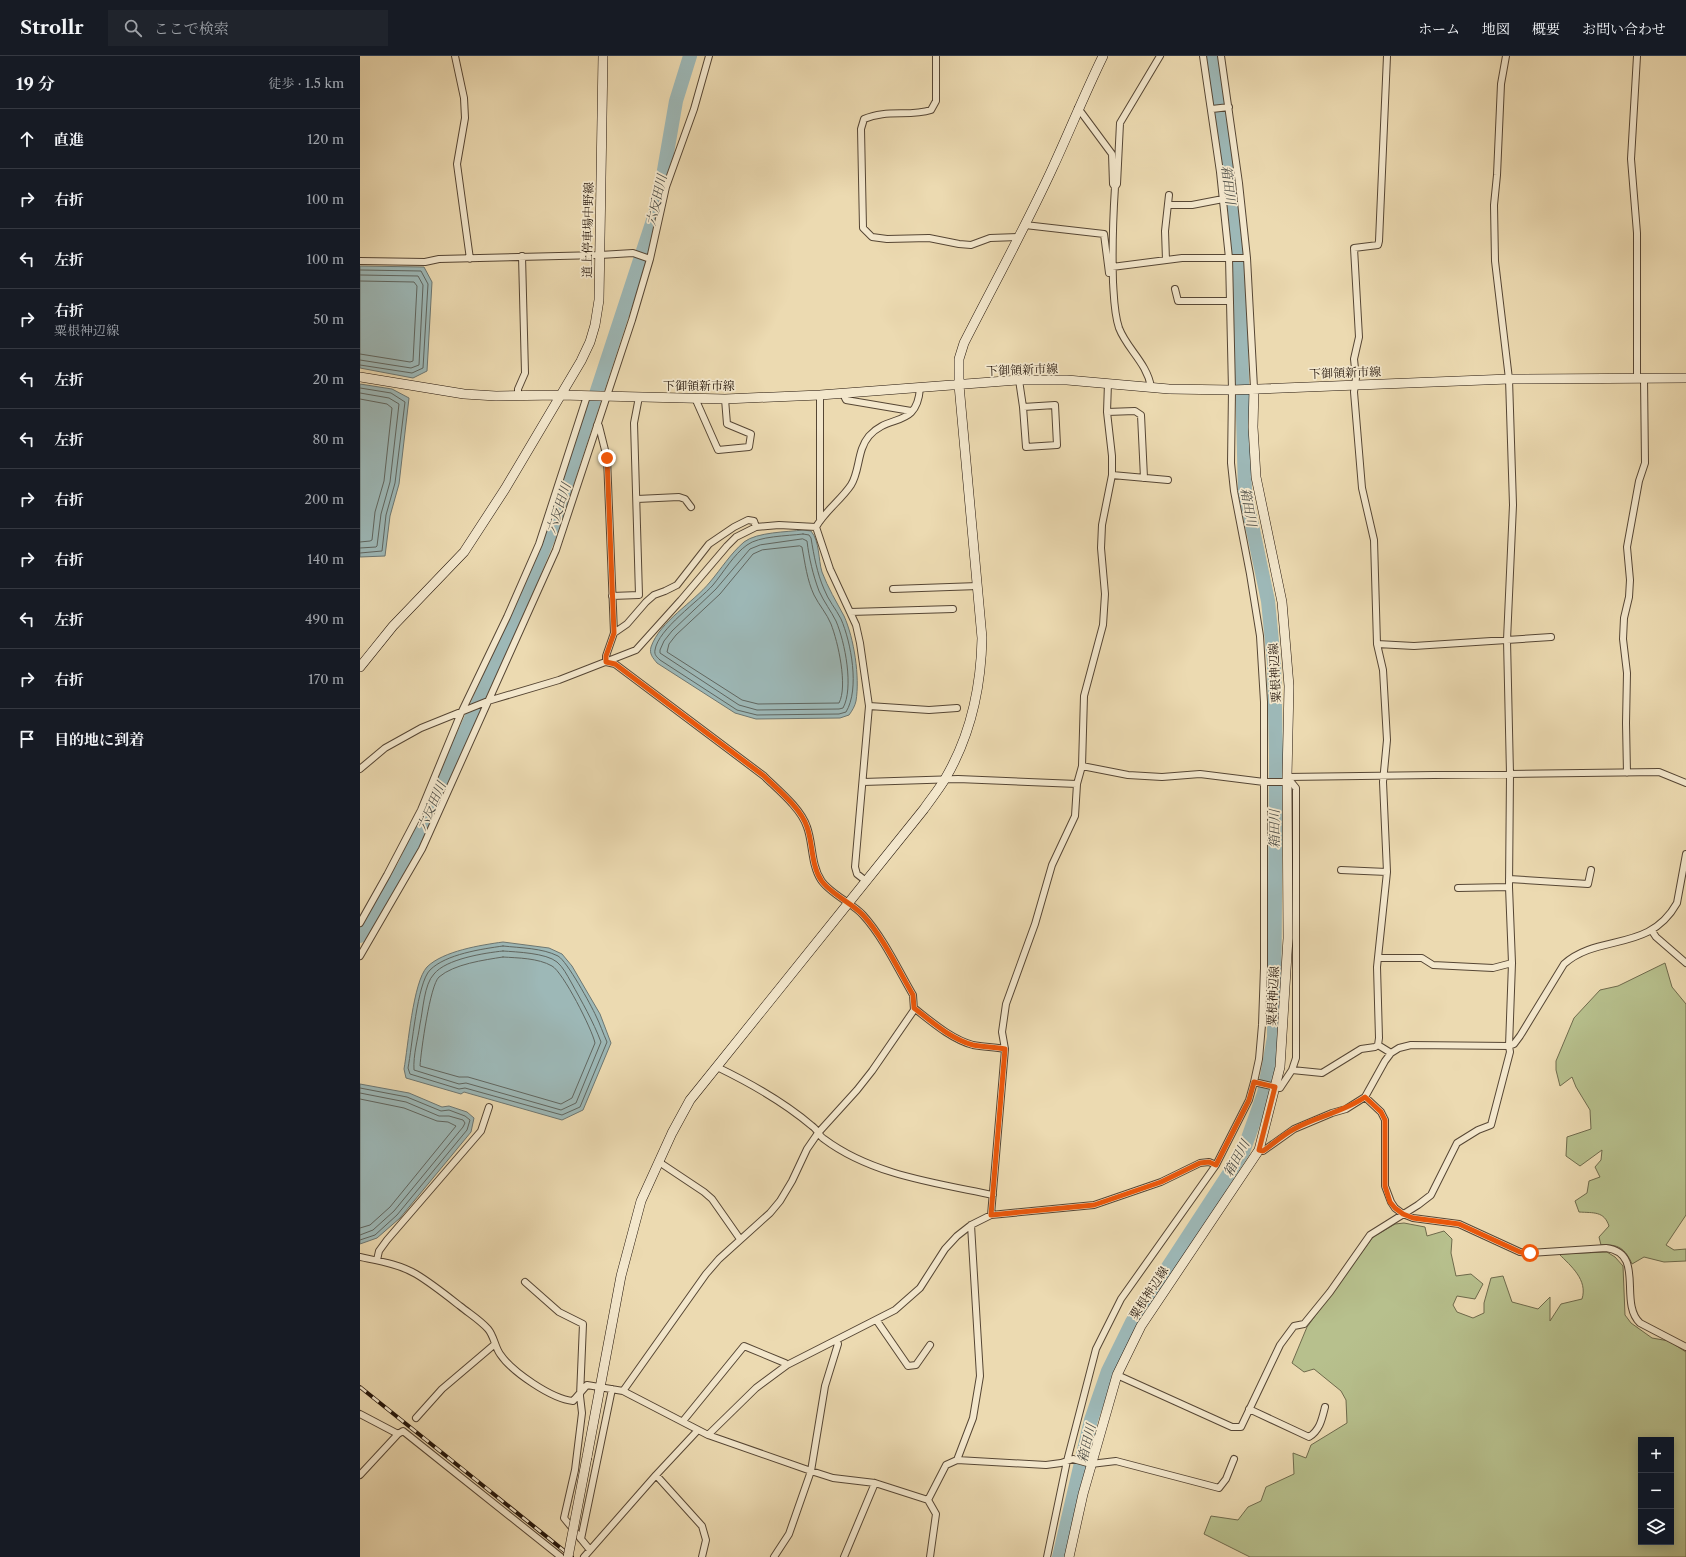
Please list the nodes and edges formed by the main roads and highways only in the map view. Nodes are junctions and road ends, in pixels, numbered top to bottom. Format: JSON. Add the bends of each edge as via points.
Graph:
{"nodes":[{"id":1,"x":604,"y":56,"type":"edge"},
{"id":2,"x":1103,"y":56,"type":"edge"},
{"id":3,"x":360,"y":377,"type":"edge"},
{"id":4,"x":1686,"y":378,"type":"edge"},
{"id":5,"x":959,"y":385,"type":"junction"},
{"id":6,"x":1251,"y":388,"type":"junction"},
{"id":7,"x":560,"y":395,"type":"junction"},
{"id":8,"x":360,"y":665,"type":"edge"},
{"id":9,"x":568,"y":1557,"type":"edge"},
{"id":10,"x":1069,"y":1557,"type":"edge"}],
"edges":[{"from":1,"to":7,"type":"main road","name":"道上停車場中野線","via":[[599,300],[590,342]]},
{"from":2,"to":5,"type":"main road","via":[[1025,225],[964,343],[959,359]]},
{"from":3,"to":7,"type":"main road","name":"下御領新市線","via":[[464,394]]},
{"from":4,"to":6,"type":"main road","name":"下御領新市線","via":[[1509,379]]},
{"from":5,"to":6,"type":"main road","name":"下御領新市線","via":[[1019,380],[1108,383],[1169,389]]},
{"from":5,"to":7,"type":"main road","name":"下御領新市線","via":[[843,394],[725,399]]},
{"from":5,"to":9,"type":"main road","bridge":true,"via":[[982,638],[982,666],[972,721],[945,779],[690,1100],[672,1133],[641,1202],[623,1269]]},
{"from":6,"to":10,"type":"main road","name":"粟根神辺線","via":[[1256,477],[1282,602],[1289,686],[1288,938],[1280,1067],[1259,1150],[1141,1326],[1117,1375],[1090,1463]]},
{"from":7,"to":8,"type":"main road","name":"道上停車場中野線","via":[[505,489],[464,552],[393,626]]}]}
